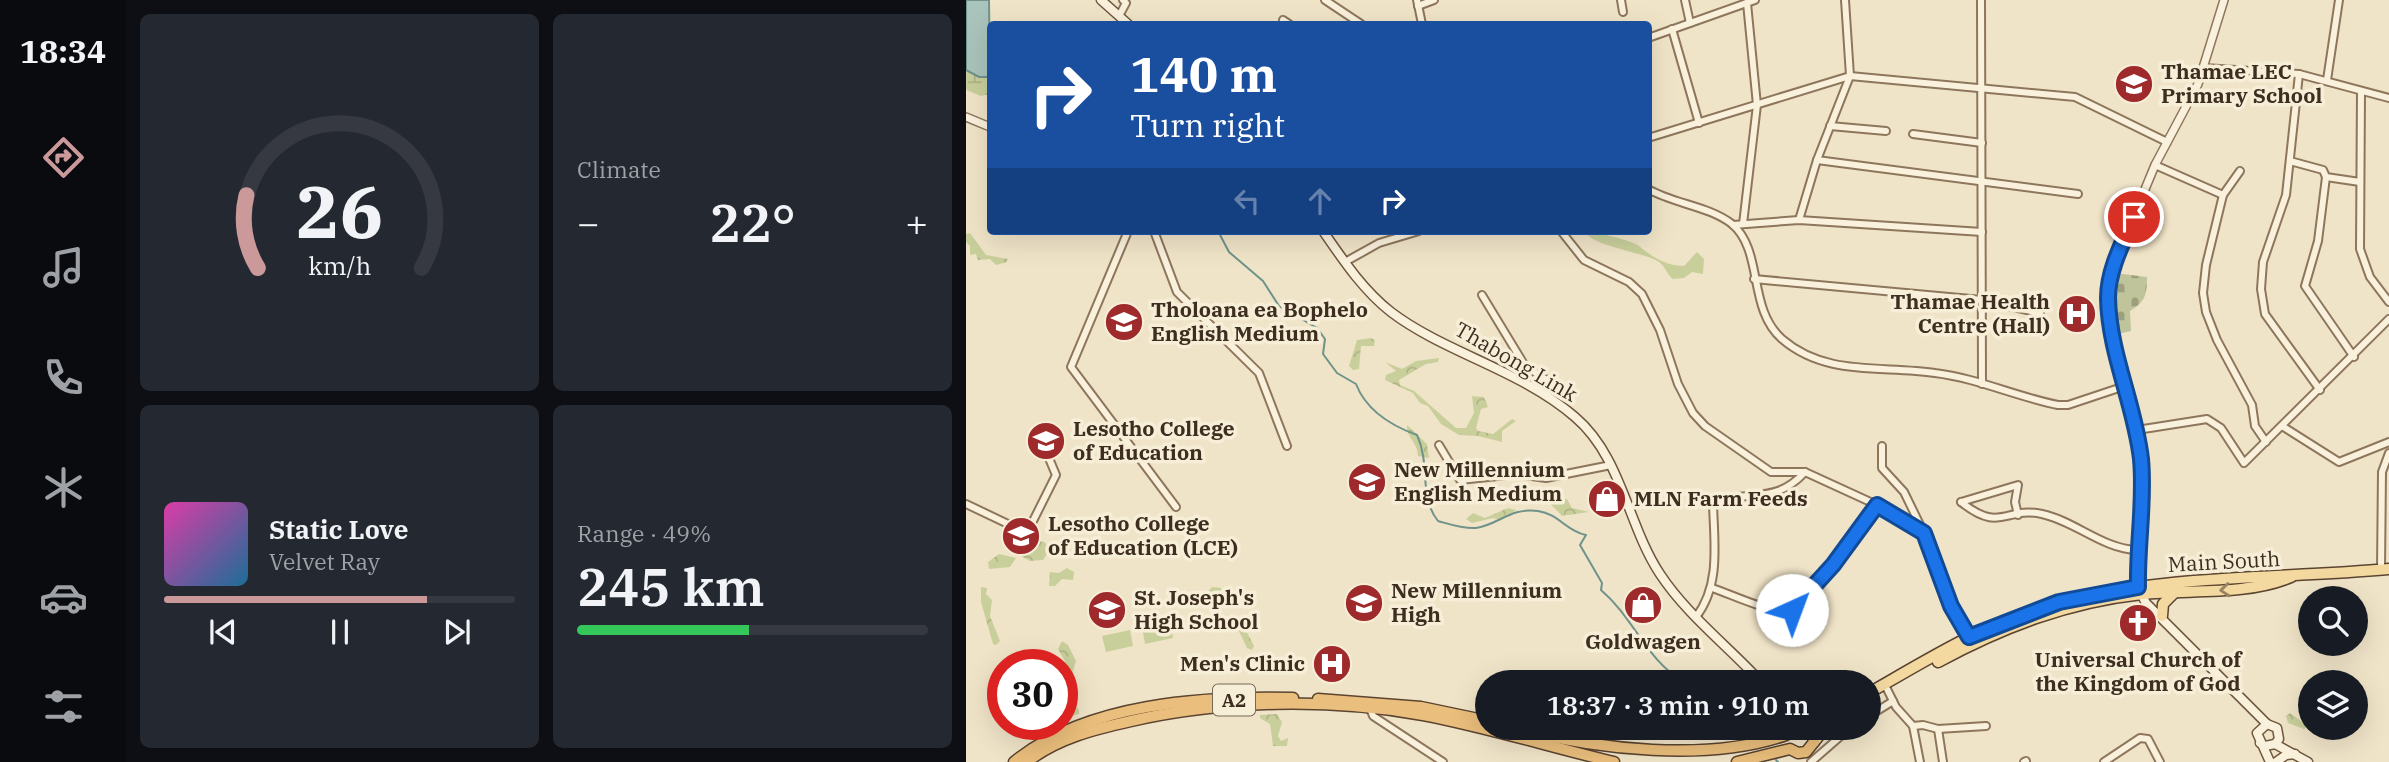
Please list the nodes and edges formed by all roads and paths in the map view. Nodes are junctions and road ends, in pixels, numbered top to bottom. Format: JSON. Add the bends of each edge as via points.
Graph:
{"nodes":[{"id":1,"x":1101,"y":0,"type":"edge"},
{"id":2,"x":1124,"y":0,"type":"edge"},
{"id":3,"x":1325,"y":0,"type":"edge"},
{"id":4,"x":1434,"y":0,"type":"edge"},
{"id":5,"x":1621,"y":0,"type":"edge"},
{"id":6,"x":1685,"y":0,"type":"edge"},
{"id":7,"x":1755,"y":0,"type":"edge"},
{"id":8,"x":1846,"y":0,"type":"edge"},
{"id":9,"x":1981,"y":0,"type":"edge"},
{"id":10,"x":2224,"y":0,"type":"edge"},
{"id":11,"x":2339,"y":0,"type":"edge"},
{"id":12,"x":1418,"y":3,"type":"edge"},
{"id":13,"x":1747,"y":3,"type":"junction"},
{"id":14,"x":1623,"y":12,"type":"dead end"},
{"id":15,"x":1119,"y":16,"type":"junction"},
{"id":16,"x":1125,"y":21,"type":"edge"},
{"id":17,"x":1356,"y":21,"type":"edge"},
{"id":18,"x":1421,"y":21,"type":"edge"},
{"id":19,"x":1690,"y":23,"type":"junction"},
{"id":20,"x":1672,"y":29,"type":"junction"},
{"id":21,"x":1652,"y":36,"type":"edge"},
{"id":22,"x":2204,"y":68,"type":"junction"},
{"id":23,"x":2300,"y":74,"type":"junction"},
{"id":24,"x":1850,"y":76,"type":"junction"},
{"id":25,"x":2327,"y":80,"type":"junction"},
{"id":26,"x":1980,"y":88,"type":"junction"},
{"id":27,"x":2361,"y":92,"type":"junction"},
{"id":28,"x":2389,"y":98,"type":"edge"},
{"id":29,"x":1757,"y":105,"type":"junction"},
{"id":30,"x":966,"y":117,"type":"edge"},
{"id":31,"x":1699,"y":123,"type":"junction"},
{"id":32,"x":1830,"y":125,"type":"junction"},
{"id":33,"x":987,"y":126,"type":"edge"},
{"id":34,"x":1886,"y":131,"type":"dead end"},
{"id":35,"x":1913,"y":134,"type":"dead end"},
{"id":36,"x":1652,"y":137,"type":"edge"},
{"id":37,"x":2167,"y":142,"type":"junction"},
{"id":38,"x":1982,"y":143,"type":"junction"},
{"id":39,"x":1816,"y":160,"type":"junction"},
{"id":40,"x":2290,"y":161,"type":"junction"},
{"id":41,"x":2155,"y":165,"type":"junction"},
{"id":42,"x":2240,"y":171,"type":"dead end"},
{"id":43,"x":2326,"y":177,"type":"junction"},
{"id":44,"x":1983,"y":181,"type":"junction"},
{"id":45,"x":2360,"y":182,"type":"junction"},
{"id":46,"x":1652,"y":191,"type":"edge"},
{"id":47,"x":2078,"y":194,"type":"dead end"},
{"id":48,"x":2223,"y":195,"type":"junction"},
{"id":49,"x":1799,"y":220,"type":"junction"},
{"id":50,"x":1743,"y":224,"type":"junction"},
{"id":51,"x":1733,"y":225,"type":"junction"},
{"id":52,"x":1982,"y":232,"type":"junction"},
{"id":53,"x":1126,"y":235,"type":"edge"},
{"id":54,"x":1156,"y":235,"type":"edge"},
{"id":55,"x":1326,"y":235,"type":"edge"},
{"id":56,"x":1406,"y":235,"type":"edge"},
{"id":57,"x":1564,"y":235,"type":"edge"},
{"id":58,"x":1345,"y":262,"type":"junction"},
{"id":59,"x":1754,"y":279,"type":"junction"},
{"id":60,"x":1482,"y":295,"type":"dead end"},
{"id":61,"x":1982,"y":300,"type":"junction"},
{"id":62,"x":2389,"y":302,"type":"edge"},
{"id":63,"x":2040,"y":313,"type":"dead end"},
{"id":64,"x":2389,"y":319,"type":"edge"},
{"id":65,"x":2354,"y":357,"type":"junction"},
{"id":66,"x":1982,"y":384,"type":"junction"},
{"id":67,"x":2125,"y":386,"type":"junction"},
{"id":68,"x":2320,"y":390,"type":"junction"},
{"id":69,"x":1546,"y":395,"type":"junction"},
{"id":70,"x":2282,"y":426,"type":"junction"},
{"id":71,"x":2137,"y":430,"type":"junction"},
{"id":72,"x":1038,"y":432,"type":"dead end"},
{"id":73,"x":2266,"y":442,"type":"junction"},
{"id":74,"x":2389,"y":442,"type":"edge"},
{"id":75,"x":1287,"y":446,"type":"dead end"},
{"id":76,"x":1439,"y":446,"type":"dead end"},
{"id":77,"x":1882,"y":446,"type":"dead end"},
{"id":78,"x":2389,"y":453,"type":"edge"},
{"id":79,"x":1611,"y":465,"type":"junction"},
{"id":80,"x":1805,"y":472,"type":"junction"},
{"id":81,"x":966,"y":504,"type":"edge"},
{"id":82,"x":1877,"y":505,"type":"junction"},
{"id":83,"x":1176,"y":507,"type":"dead end"},
{"id":84,"x":2018,"y":515,"type":"junction"},
{"id":85,"x":1924,"y":533,"type":"junction"},
{"id":86,"x":2137,"y":550,"type":"junction"},
{"id":87,"x":2385,"y":569,"type":"edge"},
{"id":88,"x":2291,"y":577,"type":"junction"},
{"id":89,"x":1712,"y":588,"type":"junction"},
{"id":90,"x":2139,"y":591,"type":"junction"},
{"id":91,"x":2175,"y":592,"type":"junction"},
{"id":92,"x":2162,"y":616,"type":"junction"},
{"id":93,"x":1696,"y":617,"type":"junction"},
{"id":94,"x":1971,"y":640,"type":"junction"},
{"id":95,"x":1749,"y":670,"type":"edge"},
{"id":96,"x":1881,"y":687,"type":"edge"},
{"id":97,"x":1887,"y":689,"type":"junction"},
{"id":98,"x":1881,"y":693,"type":"edge"},
{"id":99,"x":1894,"y":701,"type":"junction"},
{"id":100,"x":1369,"y":705,"type":"junction"},
{"id":101,"x":1881,"y":709,"type":"edge"},
{"id":102,"x":2249,"y":709,"type":"junction"},
{"id":103,"x":1475,"y":718,"type":"edge"},
{"id":104,"x":2267,"y":724,"type":"junction"},
{"id":105,"x":1913,"y":726,"type":"junction"},
{"id":106,"x":1986,"y":726,"type":"dead end"},
{"id":107,"x":1938,"y":729,"type":"junction"},
{"id":108,"x":2257,"y":733,"type":"junction"},
{"id":109,"x":2279,"y":733,"type":"junction"},
{"id":110,"x":1559,"y":740,"type":"edge"},
{"id":111,"x":1773,"y":740,"type":"edge"},
{"id":112,"x":1789,"y":740,"type":"edge"},
{"id":113,"x":1836,"y":740,"type":"edge"},
{"id":114,"x":1814,"y":742,"type":"edge"},
{"id":115,"x":2260,"y":743,"type":"junction"},
{"id":116,"x":2273,"y":745,"type":"junction"},
{"id":117,"x":1790,"y":749,"type":"junction"},
{"id":118,"x":2293,"y":753,"type":"junction"},
{"id":119,"x":1014,"y":762,"type":"edge"},
{"id":120,"x":1027,"y":762,"type":"edge"},
{"id":121,"x":1443,"y":762,"type":"edge"},
{"id":122,"x":1615,"y":762,"type":"edge"},
{"id":123,"x":1737,"y":762,"type":"edge"},
{"id":124,"x":1811,"y":762,"type":"edge"},
{"id":125,"x":1920,"y":762,"type":"edge"},
{"id":126,"x":1943,"y":762,"type":"edge"},
{"id":127,"x":2104,"y":762,"type":"edge"},
{"id":128,"x":2160,"y":762,"type":"edge"},
{"id":129,"x":2272,"y":762,"type":"edge"},
{"id":130,"x":2308,"y":762,"type":"edge"}],
"edges":[{"from":1,"to":15,"type":"main road"},
{"from":2,"to":15,"type":"street"},
{"from":3,"to":17,"type":"street"},
{"from":4,"to":12,"type":"street"},
{"from":5,"to":14,"type":"street"},
{"from":6,"to":19,"type":"street"},
{"from":7,"to":13,"type":"street"},
{"from":8,"to":24,"type":"street"},
{"from":9,"to":26,"type":"street"},
{"from":10,"to":22,"type":"street"},
{"from":11,"to":25,"type":"street"},
{"from":12,"to":18,"type":"street"},
{"from":13,"to":19,"type":"street"},
{"from":13,"to":29,"type":"street"},
{"from":15,"to":16,"type":"main road"},
{"from":19,"to":20,"type":"street"},
{"from":20,"to":21,"type":"street"},
{"from":20,"to":31,"type":"street"},
{"from":22,"to":23,"type":"street"},
{"from":22,"to":37,"type":"street"},
{"from":23,"to":25,"type":"street"},
{"from":23,"to":40,"type":"street"},
{"from":24,"to":26,"type":"street"},
{"from":24,"to":29,"type":"street"},
{"from":24,"to":32,"type":"street"},
{"from":25,"to":27,"type":"street"},
{"from":26,"to":37,"type":"street","via":[[2075,97]]},
{"from":26,"to":38,"type":"street"},
{"from":27,"to":28,"type":"street"},
{"from":27,"to":45,"type":"street"},
{"from":29,"to":31,"type":"street"},
{"from":29,"to":50,"type":"street"},
{"from":30,"to":33,"type":"street"},
{"from":31,"to":36,"type":"street"},
{"from":32,"to":34,"type":"street"},
{"from":32,"to":39,"type":"street"},
{"from":35,"to":38,"type":"street"},
{"from":37,"to":41,"type":"street"},
{"from":38,"to":44,"type":"street"},
{"from":39,"to":44,"type":"street"},
{"from":39,"to":49,"type":"street"},
{"from":40,"to":43,"type":"street","via":[[2323,170]]},
{"from":40,"to":68,"type":"street","via":[[2286,195],[2263,262],[2262,300],[2272,324]]},
{"from":41,"to":48,"type":"street"},
{"from":41,"to":67,"type":"street","via":[[2109,286],[2113,334]]},
{"from":42,"to":48,"type":"street"},
{"from":43,"to":45,"type":"street"},
{"from":43,"to":65,"type":"street","via":[[2318,241],[2305,286]]},
{"from":44,"to":47,"type":"street"},
{"from":44,"to":52,"type":"street"},
{"from":45,"to":62,"type":"street","via":[[2360,249],[2370,277]]},
{"from":46,"to":51,"type":"street"},
{"from":48,"to":73,"type":"street","via":[[2206,265],[2206,312]]},
{"from":49,"to":50,"type":"street"},
{"from":49,"to":52,"type":"street"},
{"from":50,"to":51,"type":"street"},
{"from":51,"to":59,"type":"street","via":[[1747,244]]},
{"from":52,"to":61,"type":"street"},
{"from":53,"to":83,"type":"street","via":[[1071,367]]},
{"from":54,"to":75,"type":"street","via":[[1177,292],[1259,373]]},
{"from":55,"to":58,"type":"main road","name":"Thabong Link"},
{"from":56,"to":58,"type":"street","via":[[1379,243]]},
{"from":57,"to":80,"type":"street","via":[[1584,260],[1629,282],[1642,294],[1678,384],[1705,426],[1771,472]]},
{"from":58,"to":69,"type":"main road","name":"Thabong Link","via":[[1393,313]]},
{"from":59,"to":61,"type":"street"},
{"from":59,"to":66,"type":"street","via":[[1771,327],[1798,350],[1858,370],[1934,373]]},
{"from":60,"to":69,"type":"street","via":[[1525,366],[1553,384]]},
{"from":61,"to":63,"type":"street"},
{"from":61,"to":66,"type":"street"},
{"from":64,"to":65,"type":"street"},
{"from":65,"to":68,"type":"street"},
{"from":66,"to":67,"type":"street","via":[[2068,405]]},
{"from":67,"to":71,"type":"street"},
{"from":68,"to":70,"type":"street"},
{"from":69,"to":79,"type":"main road","name":"Thabong Link","via":[[1590,432]]},
{"from":70,"to":73,"type":"street"},
{"from":70,"to":74,"type":"street","via":[[2339,462]]},
{"from":71,"to":73,"type":"street","via":[[2207,419],[2221,428],[2245,463]]},
{"from":71,"to":86,"type":"street","via":[[2143,490]]},
{"from":72,"to":81,"type":"street","via":[[1056,475],[1027,533]]},
{"from":76,"to":79,"type":"street","via":[[1460,480],[1516,474],[1546,478]]},
{"from":77,"to":85,"type":"street","via":[[1882,468],[1904,492]]},
{"from":78,"to":87,"type":"street","via":[[2382,472]]},
{"from":79,"to":93,"type":"main road","name":"Thabong Link","via":[[1659,572]]},
{"from":80,"to":82,"type":"street"},
{"from":80,"to":89,"type":"street","via":[[1765,497],[1731,495],[1713,504]]},
{"from":82,"to":85,"type":"street"},
{"from":82,"to":89,"type":"street","via":[[1833,565],[1792,610],[1785,612]]},
{"from":84,"to":84,"type":"street","via":[[1988,519],[1961,502],[2018,485]]},
{"from":84,"to":86,"type":"street","via":[[2040,513],[2113,546]]},
{"from":85,"to":94,"type":"street","via":[[1951,606]]},
{"from":86,"to":90,"type":"street"},
{"from":87,"to":88,"type":"main road"},
{"from":88,"to":90,"type":"main road","name":"Main South"},
{"from":88,"to":91,"type":"main road","name":"Main South","one_way":true,"via":[[2247,588]]},
{"from":89,"to":93,"type":"street"},
{"from":90,"to":91,"type":"main road","name":"Main South"},
{"from":90,"to":92,"type":"main road"},
{"from":90,"to":94,"type":"main road","name":"Main South","via":[[2060,609]]},
{"from":91,"to":92,"type":"main road","via":[[2163,604]]},
{"from":92,"to":102,"type":"main road"},
{"from":93,"to":95,"type":"main road","name":"Thabong Link"},
{"from":94,"to":96,"type":"main road","name":"Main South"},
{"from":94,"to":97,"type":"main road","name":"Main South"},
{"from":97,"to":98,"type":"main road","name":"Main South"},
{"from":97,"to":99,"type":"street"},
{"from":99,"to":101,"type":"street"},
{"from":99,"to":105,"type":"street"},
{"from":100,"to":103,"type":"highway","number":"A2","via":[[1421,706]]},
{"from":100,"to":119,"type":"highway","number":"A2","via":[[1270,698],[1150,707],[1068,729]]},
{"from":100,"to":120,"type":"highway","number":"A2","via":[[1298,704],[1153,716],[1065,740]]},
{"from":100,"to":121,"type":"street","via":[[1373,716]]},
{"from":100,"to":122,"type":"highway","number":"A2","via":[[1472,725]]},
{"from":102,"to":104,"type":"main road"},
{"from":102,"to":108,"type":"main road"},
{"from":104,"to":108,"type":"main road"},
{"from":104,"to":109,"type":"main road","via":[[2273,724]]},
{"from":105,"to":107,"type":"street"},
{"from":105,"to":125,"type":"street"},
{"from":106,"to":107,"type":"street"},
{"from":107,"to":126,"type":"street"},
{"from":108,"to":115,"type":"main road"},
{"from":109,"to":116,"type":"main road"},
{"from":109,"to":118,"type":"main road"},
{"from":110,"to":111,"type":"highway","via":[[1657,761],[1720,758],[1760,749]]},
{"from":112,"to":117,"type":"highway"},
{"from":113,"to":124,"type":"street"},
{"from":114,"to":117,"type":"highway","via":[[1806,752]]},
{"from":115,"to":116,"type":"main road"},
{"from":115,"to":129,"type":"main road"},
{"from":116,"to":118,"type":"main road"},
{"from":116,"to":129,"type":"main road"},
{"from":117,"to":123,"type":"highway"},
{"from":118,"to":129,"type":"main road"},
{"from":118,"to":130,"type":"main road"},
{"from":127,"to":128,"type":"street","via":[[2140,738],[2148,739]]}]}
